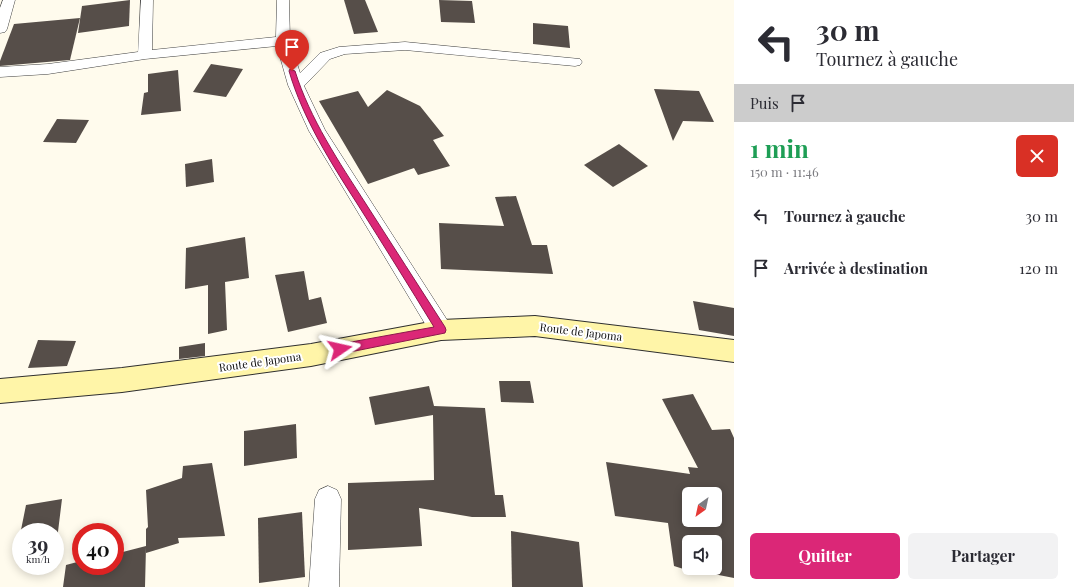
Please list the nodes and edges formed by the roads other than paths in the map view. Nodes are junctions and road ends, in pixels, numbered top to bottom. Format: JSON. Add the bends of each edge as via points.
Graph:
{"nodes":[{"id":1,"x":9,"y":0,"type":"edge"},
{"id":2,"x":147,"y":0,"type":"edge"},
{"id":3,"x":282,"y":0,"type":"edge"},
{"id":4,"x":0,"y":29,"type":"edge"},
{"id":5,"x":283,"y":41,"type":"junction"},
{"id":6,"x":145,"y":55,"type":"junction"},
{"id":7,"x":575,"y":62,"type":"dead end"},
{"id":8,"x":0,"y":72,"type":"edge"},
{"id":9,"x":296,"y":86,"type":"junction"},
{"id":10,"x":442,"y":330,"type":"junction"},
{"id":11,"x":734,"y":351,"type":"edge"},
{"id":12,"x":0,"y":391,"type":"edge"},
{"id":13,"x":328,"y":499,"type":"dead end"},
{"id":14,"x":324,"y":587,"type":"edge"}],
"edges":[{"from":1,"to":4,"type":"street"},
{"from":2,"to":6,"type":"street"},
{"from":3,"to":5,"type":"street"},
{"from":5,"to":6,"type":"street"},
{"from":5,"to":9,"type":"street"},
{"from":6,"to":8,"type":"street","via":[[48,69]]},
{"from":7,"to":9,"type":"street","via":[[405,46],[344,50],[325,56]]},
{"from":9,"to":10,"type":"street","via":[[330,155]]},
{"from":10,"to":11,"type":"street","name":"Route de Japoma","via":[[535,326]]},
{"from":10,"to":12,"type":"street","name":"Route de Japoma","via":[[304,356],[122,380]]},
{"from":13,"to":14,"type":"street"}]}
